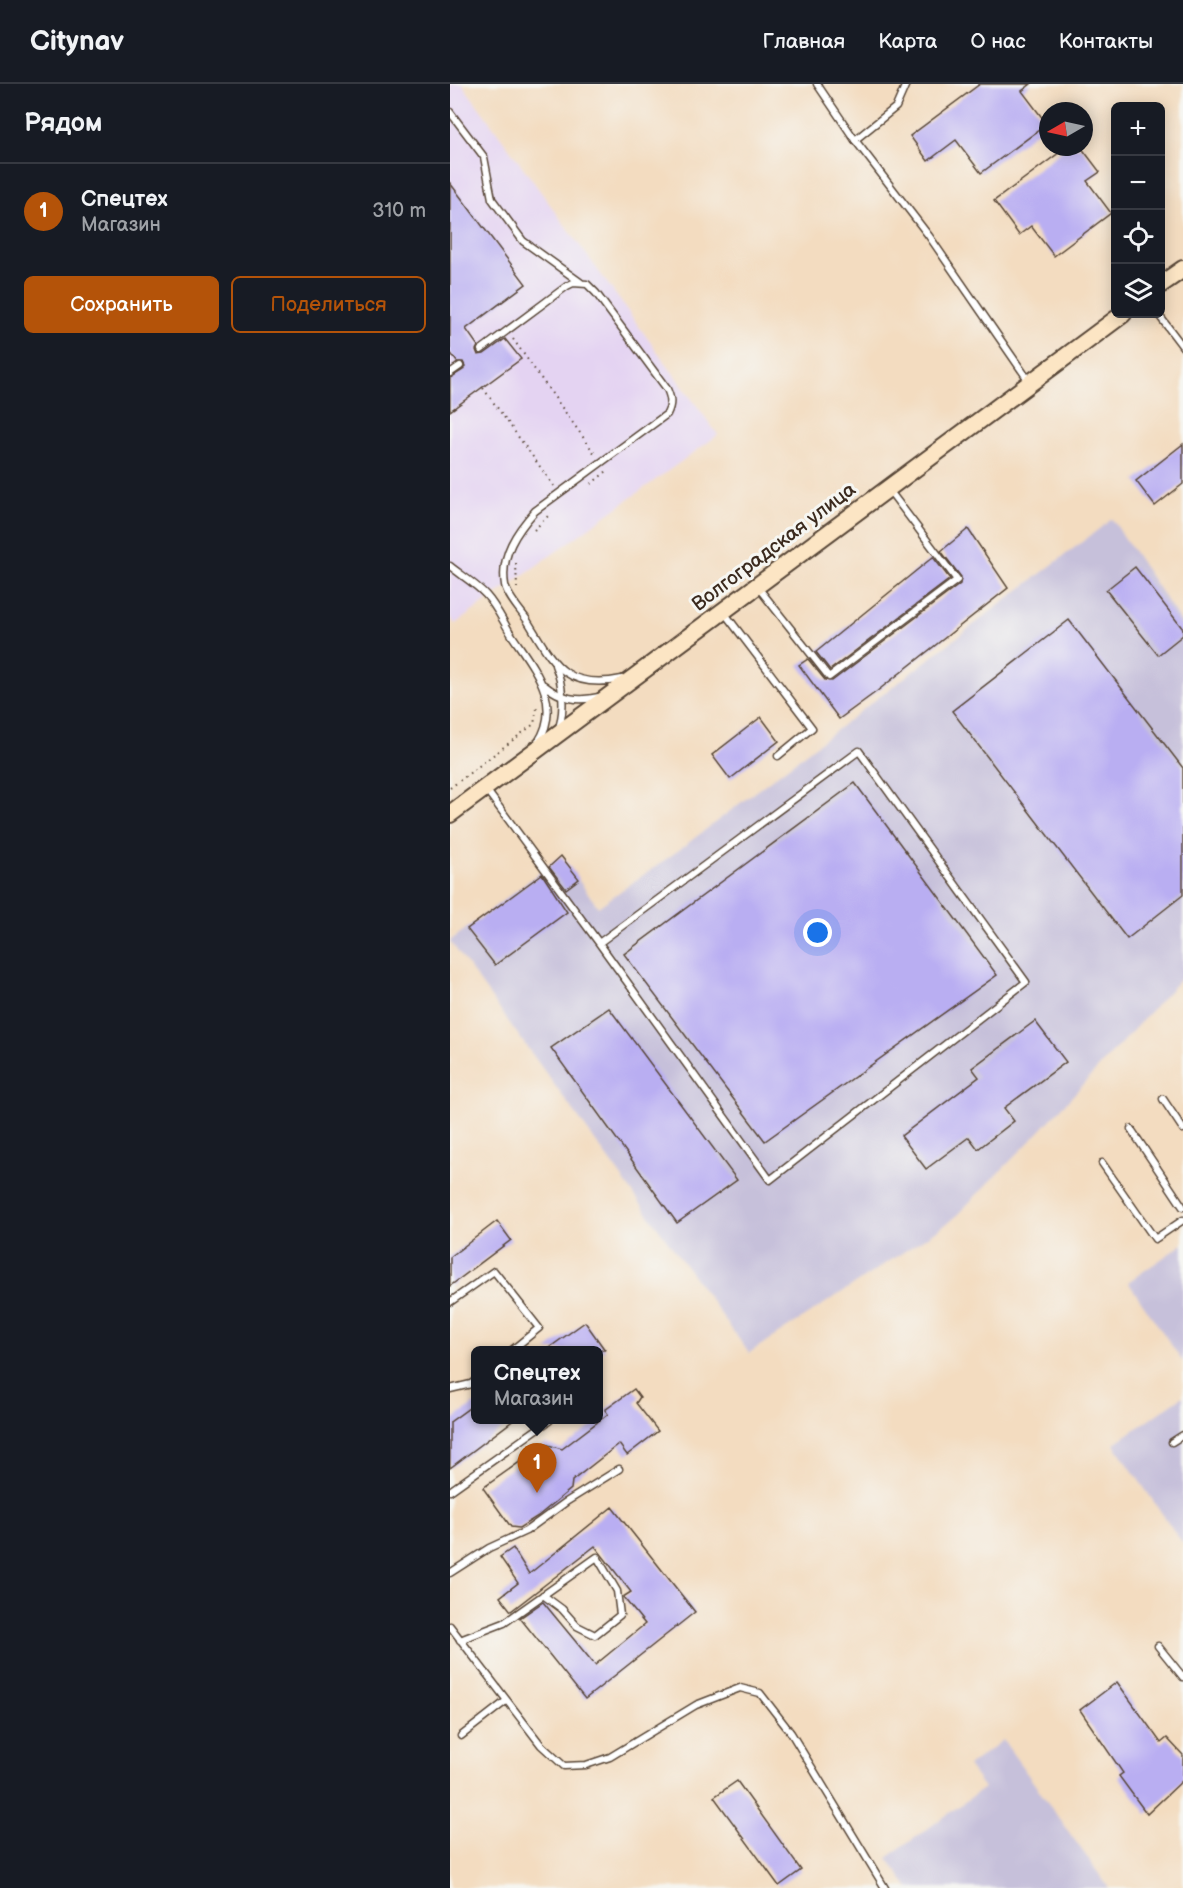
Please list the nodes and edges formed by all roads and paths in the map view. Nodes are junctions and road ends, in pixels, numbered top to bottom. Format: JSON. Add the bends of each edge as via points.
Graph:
{"nodes":[{"id":1,"x":817,"y":84,"type":"edge"},
{"id":2,"x":906,"y":84,"type":"edge"},
{"id":3,"x":450,"y":112,"type":"edge"},
{"id":4,"x":855,"y":140,"type":"junction"},
{"id":5,"x":1183,"y":269,"type":"edge"},
{"id":6,"x":1165,"y":282,"type":"edge"},
{"id":7,"x":581,"y":283,"type":"junction"},
{"id":8,"x":1118,"y":318,"type":"edge"},
{"id":9,"x":1161,"y":318,"type":"edge"},
{"id":10,"x":507,"y":330,"type":"junction"},
{"id":11,"x":1183,"y":347,"type":"edge"},
{"id":12,"x":481,"y":350,"type":"dead end"},
{"id":13,"x":460,"y":366,"type":"dead end"},
{"id":14,"x":450,"y":373,"type":"edge"},
{"id":15,"x":1030,"y":383,"type":"junction"},
{"id":16,"x":483,"y":388,"type":"dead end"},
{"id":17,"x":601,"y":462,"type":"junction"},
{"id":18,"x":591,"y":484,"type":"dead end"},
{"id":19,"x":888,"y":488,"type":"junction"},
{"id":20,"x":559,"y":493,"type":"junction"},
{"id":21,"x":450,"y":566,"type":"edge"},
{"id":22,"x":757,"y":586,"type":"junction"},
{"id":23,"x":723,"y":611,"type":"junction"},
{"id":24,"x":554,"y":663,"type":"junction"},
{"id":25,"x":637,"y":675,"type":"junction"},
{"id":26,"x":544,"y":685,"type":"junction"},
{"id":27,"x":617,"y":689,"type":"junction"},
{"id":28,"x":561,"y":696,"type":"junction"},
{"id":29,"x":557,"y":734,"type":"junction"},
{"id":30,"x":530,"y":754,"type":"junction"},
{"id":31,"x":778,"y":756,"type":"dead end"},
{"id":32,"x":485,"y":788,"type":"junction"},
{"id":33,"x":450,"y":814,"type":"edge"},
{"id":34,"x":599,"y":943,"type":"junction"},
{"id":35,"x":1163,"y":1099,"type":"dead end"},
{"id":36,"x":1131,"y":1129,"type":"dead end"},
{"id":37,"x":1183,"y":1129,"type":"edge"},
{"id":38,"x":1102,"y":1163,"type":"dead end"},
{"id":39,"x":1183,"y":1207,"type":"edge"},
{"id":40,"x":1183,"y":1220,"type":"edge"},
{"id":41,"x":450,"y":1302,"type":"edge"},
{"id":42,"x":517,"y":1346,"type":"edge"},
{"id":43,"x":471,"y":1384,"type":"edge"},
{"id":44,"x":450,"y":1389,"type":"edge"},
{"id":45,"x":543,"y":1424,"type":"edge"},
{"id":46,"x":1183,"y":1435,"type":"edge"},
{"id":47,"x":1172,"y":1442,"type":"dead end"},
{"id":48,"x":619,"y":1468,"type":"dead end"},
{"id":49,"x":450,"y":1491,"type":"edge"},
{"id":50,"x":450,"y":1574,"type":"edge"},
{"id":51,"x":543,"y":1595,"type":"junction"},
{"id":52,"x":450,"y":1626,"type":"edge"},
{"id":53,"x":460,"y":1640,"type":"junction"},
{"id":54,"x":1158,"y":1646,"type":"dead end"},
{"id":55,"x":1183,"y":1677,"type":"edge"},
{"id":56,"x":506,"y":1701,"type":"junction"},
{"id":57,"x":461,"y":1736,"type":"dead end"},
{"id":58,"x":885,"y":1888,"type":"edge"}],
"edges":[{"from":1,"to":4,"type":"lane"},
{"from":2,"to":4,"type":"lane","via":[[896,107]]},
{"from":3,"to":7,"type":"lane","via":[[484,157],[492,199],[523,241]]},
{"from":4,"to":15,"type":"lane","via":[[929,237]]},
{"from":5,"to":6,"type":"main road"},
{"from":7,"to":10,"type":"lane","via":[[567,286]]},
{"from":7,"to":17,"type":"lane","via":[[596,293],[671,398],[667,414]]},
{"from":8,"to":15,"type":"main road","name":"Волгоградская улица"},
{"from":9,"to":11,"type":"lane"},
{"from":10,"to":12,"type":"lane"},
{"from":10,"to":17,"type":"path"},
{"from":13,"to":14,"type":"lane"},
{"from":15,"to":19,"type":"main road","name":"Волгоградская улица"},
{"from":16,"to":20,"type":"path"},
{"from":17,"to":18,"type":"path","via":[[608,472]]},
{"from":17,"to":20,"type":"lane"},
{"from":19,"to":22,"type":"main road","name":"Волгоградская улица"},
{"from":19,"to":22,"type":"lane","via":[[957,580],[829,677]]},
{"from":20,"to":24,"type":"lane","via":[[520,527],[510,544],[505,569],[505,586]]},
{"from":21,"to":26,"type":"lane","via":[[486,595]]},
{"from":22,"to":23,"type":"main road","name":"Волгоградская улица"},
{"from":23,"to":25,"type":"main road","name":"Волгоградская улица"},
{"from":23,"to":31,"type":"lane","via":[[812,728]]},
{"from":24,"to":25,"type":"lane","via":[[589,682]]},
{"from":24,"to":28,"type":"lane"},
{"from":25,"to":27,"type":"main road","name":"Волгоградская улица"},
{"from":26,"to":28,"type":"lane"},
{"from":26,"to":30,"type":"lane","via":[[545,729]]},
{"from":27,"to":28,"type":"lane","via":[[584,700]]},
{"from":27,"to":29,"type":"main road","name":"Волгоградская улица"},
{"from":28,"to":29,"type":"lane"},
{"from":29,"to":30,"type":"main road","name":"Волгоградская улица"},
{"from":30,"to":32,"type":"main road","name":"Волгоградская улица"},
{"from":32,"to":33,"type":"main road","name":"Волгоградская улица"},
{"from":32,"to":34,"type":"lane"},
{"from":34,"to":34,"type":"lane","via":[[859,751],[1026,982],[770,1180]]},
{"from":35,"to":37,"type":"lane"},
{"from":36,"to":39,"type":"lane"},
{"from":38,"to":40,"type":"lane","via":[[1155,1239]]},
{"from":41,"to":42,"type":"lane","via":[[494,1271],[539,1328]]},
{"from":43,"to":44,"type":"lane"},
{"from":45,"to":49,"type":"lane"},
{"from":46,"to":47,"type":"lane"},
{"from":48,"to":50,"type":"lane","via":[[526,1531],[489,1548]]},
{"from":51,"to":51,"type":"lane","via":[[597,1557],[617,1591],[620,1615],[595,1635],[578,1626]]},
{"from":51,"to":53,"type":"lane","via":[[504,1623]]},
{"from":52,"to":53,"type":"lane"},
{"from":53,"to":56,"type":"lane"},
{"from":54,"to":55,"type":"lane"},
{"from":56,"to":57,"type":"lane"},
{"from":56,"to":58,"type":"lane","via":[[541,1745],[564,1766],[586,1765],[610,1757],[696,1705],[740,1688],[760,1693],[791,1733]]}]}
